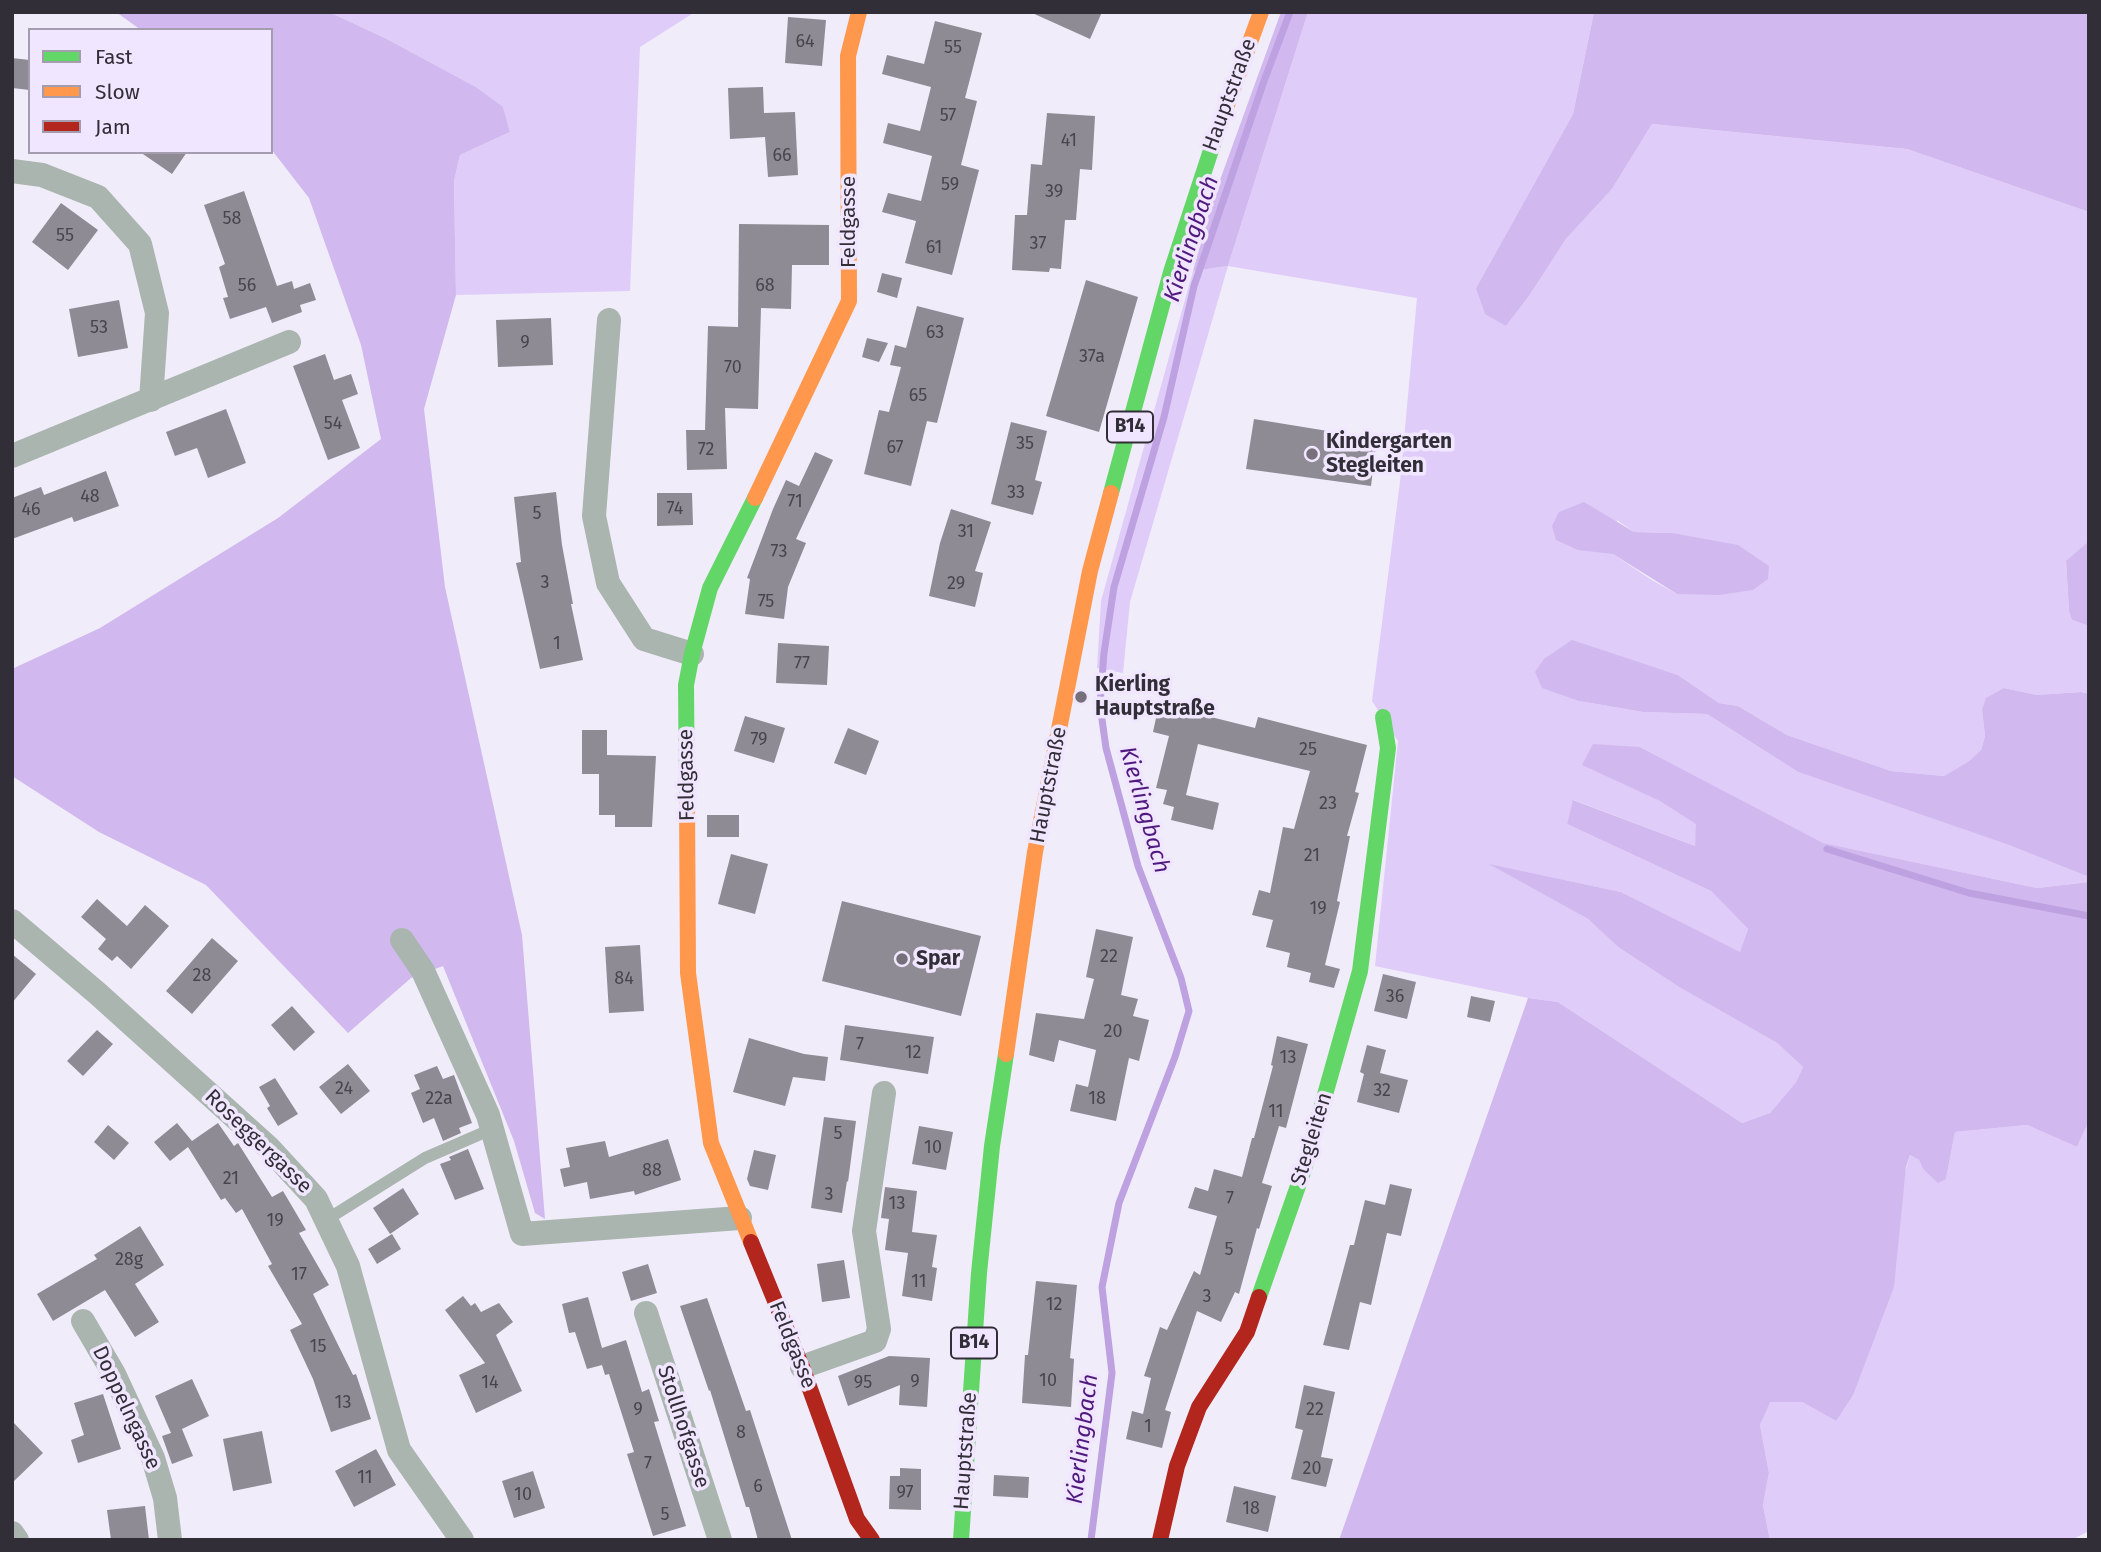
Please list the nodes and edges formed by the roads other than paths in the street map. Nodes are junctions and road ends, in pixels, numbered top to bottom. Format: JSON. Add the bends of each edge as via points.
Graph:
{"nodes":[{"id":1,"x":859,"y":12,"type":"edge"},
{"id":2,"x":1261,"y":12,"type":"edge"},
{"id":3,"x":12,"y":171,"type":"edge"},
{"id":4,"x":609,"y":320,"type":"dead end"},
{"id":5,"x":289,"y":342,"type":"dead end"},
{"id":6,"x":151,"y":400,"type":"junction"},
{"id":7,"x":12,"y":456,"type":"edge"},
{"id":8,"x":692,"y":654,"type":"junction"},
{"id":9,"x":1383,"y":717,"type":"dead end"},
{"id":10,"x":12,"y":921,"type":"edge"},
{"id":11,"x":402,"y":940,"type":"dead end"},
{"id":12,"x":884,"y":1093,"type":"dead end"},
{"id":13,"x":492,"y":1129,"type":"junction"},
{"id":14,"x":740,"y":1218,"type":"junction"},
{"id":15,"x":326,"y":1220,"type":"junction"},
{"id":16,"x":646,"y":1313,"type":"dead end"},
{"id":17,"x":83,"y":1321,"type":"dead end"},
{"id":18,"x":802,"y":1367,"type":"junction"},
{"id":19,"x":12,"y":1534,"type":"edge"},
{"id":20,"x":18,"y":1540,"type":"edge"},
{"id":21,"x":170,"y":1540,"type":"edge"},
{"id":22,"x":462,"y":1540,"type":"edge"},
{"id":23,"x":720,"y":1540,"type":"edge"},
{"id":24,"x":872,"y":1540,"type":"edge"},
{"id":25,"x":961,"y":1540,"type":"edge"},
{"id":26,"x":1160,"y":1540,"type":"edge"}],
"edges":[{"from":1,"to":8,"type":"street","name":"Feldgasse","via":[[848,57],[849,302],[710,588]]},
{"from":2,"to":25,"type":"street","name":"Hauptstraße","number":"B14","via":[[1171,272],[1087,584],[1035,852],[992,1146]]},
{"from":3,"to":6,"type":"street","via":[[43,175],[98,197],[140,244],[157,313]]},
{"from":4,"to":8,"type":"street","via":[[594,516],[608,583],[644,639]]},
{"from":5,"to":6,"type":"street"},
{"from":6,"to":7,"type":"street"},
{"from":8,"to":14,"type":"street","name":"Feldgasse","via":[[686,684],[688,973],[711,1143]]},
{"from":9,"to":26,"type":"street","name":"Stegleiten","via":[[1388,748],[1360,971],[1304,1169],[1247,1332],[1199,1407],[1177,1466]]},
{"from":10,"to":15,"type":"street","name":"Roseggergasse","via":[[269,1148],[316,1199]]},
{"from":11,"to":13,"type":"street","via":[[423,971]]},
{"from":12,"to":18,"type":"street","via":[[864,1231],[879,1329],[875,1341]]},
{"from":13,"to":14,"type":"street","via":[[522,1234]]},
{"from":13,"to":15,"type":"lane","via":[[425,1158]]},
{"from":14,"to":18,"type":"street","name":"Feldgasse"},
{"from":15,"to":22,"type":"street","name":"Roseggergasse","via":[[348,1266],[399,1450]]},
{"from":16,"to":23,"type":"street","name":"Stollhofgasse"},
{"from":17,"to":21,"type":"street","name":"Doppelngasse","via":[[153,1458]]},
{"from":18,"to":24,"type":"street","name":"Feldgasse","via":[[857,1519]]},
{"from":19,"to":20,"type":"street"}]}
